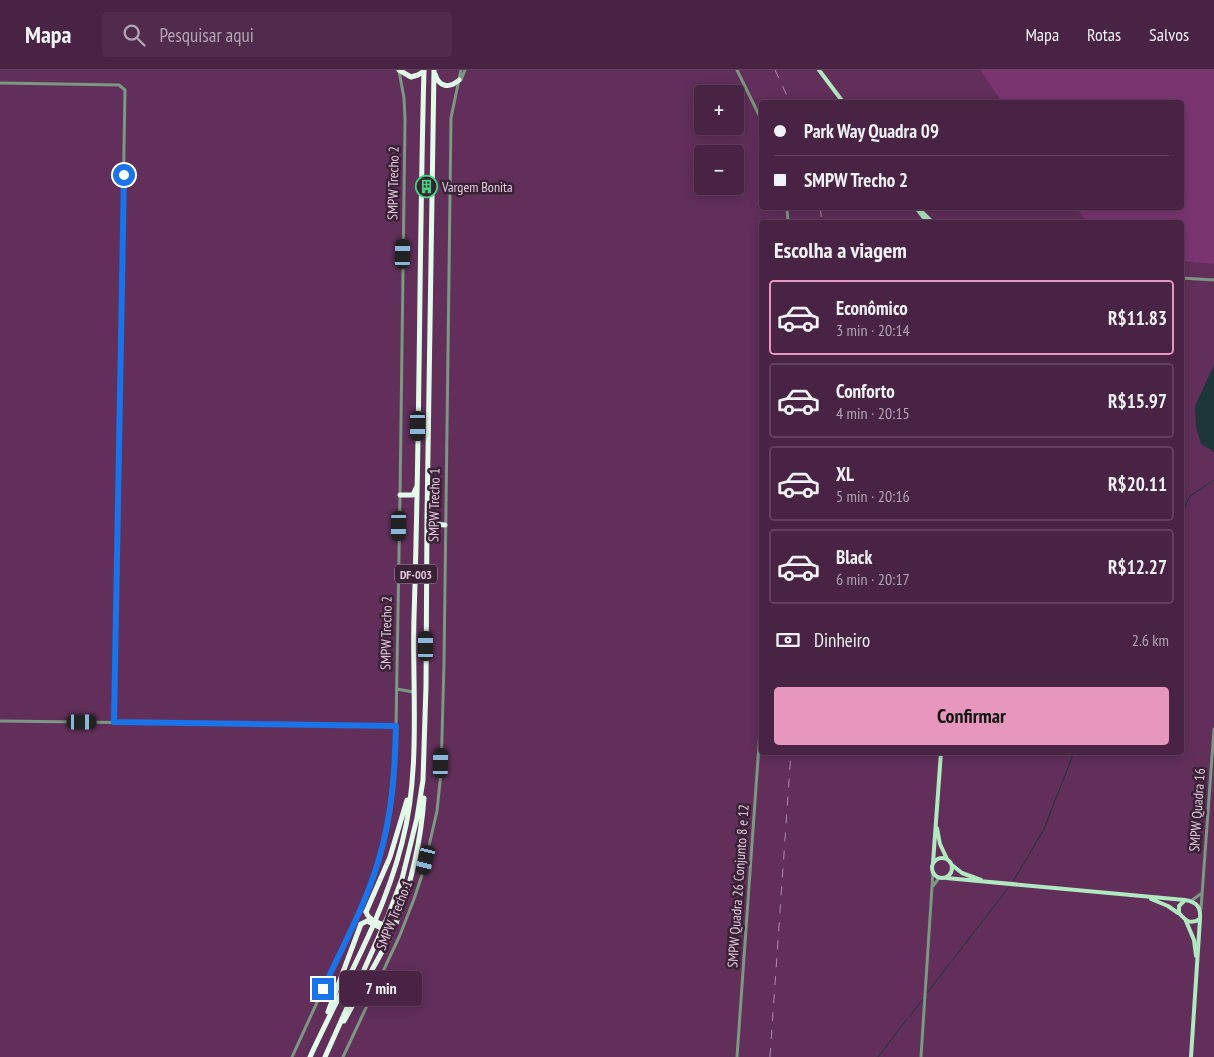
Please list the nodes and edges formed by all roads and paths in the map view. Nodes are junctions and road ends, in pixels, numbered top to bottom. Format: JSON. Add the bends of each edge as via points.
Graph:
{"nodes":[{"id":1,"x":399,"y":70,"type":"edge"},
{"id":2,"x":424,"y":70,"type":"edge"},
{"id":3,"x":463,"y":70,"type":"edge"},
{"id":4,"x":737,"y":70,"type":"edge"},
{"id":5,"x":819,"y":70,"type":"edge"},
{"id":6,"x":434,"y":71,"type":"edge"},
{"id":7,"x":458,"y":82,"type":"junction"},
{"id":8,"x":0,"y":83,"type":"edge"},
{"id":9,"x":841,"y":100,"type":"edge"},
{"id":10,"x":759,"y":115,"type":"edge"},
{"id":11,"x":920,"y":210,"type":"edge"},
{"id":12,"x":930,"y":220,"type":"edge"},
{"id":13,"x":1184,"y":278,"type":"edge"},
{"id":14,"x":1214,"y":280,"type":"edge"},
{"id":15,"x":418,"y":483,"type":"junction"},
{"id":16,"x":400,"y":496,"type":"junction"},
{"id":17,"x":418,"y":509,"type":"junction"},
{"id":18,"x":427,"y":516,"type":"junction"},
{"id":19,"x":445,"y":526,"type":"junction"},
{"id":20,"x":427,"y":535,"type":"junction"},
{"id":21,"x":396,"y":689,"type":"junction"},
{"id":22,"x":414,"y":692,"type":"junction"},
{"id":23,"x":0,"y":721,"type":"edge"},
{"id":24,"x":114,"y":722,"type":"junction"},
{"id":25,"x":396,"y":726,"type":"junction"},
{"id":26,"x":1214,"y":729,"type":"edge"},
{"id":27,"x":759,"y":746,"type":"edge"},
{"id":28,"x":941,"y":755,"type":"edge"},
{"id":29,"x":423,"y":780,"type":"junction"},
{"id":30,"x":411,"y":793,"type":"junction"},
{"id":31,"x":937,"y":813,"type":"junction"},
{"id":32,"x":947,"y":859,"type":"junction"},
{"id":33,"x":933,"y":863,"type":"junction"},
{"id":34,"x":952,"y":865,"type":"junction"},
{"id":35,"x":933,"y":871,"type":"junction"},
{"id":36,"x":939,"y":878,"type":"junction"},
{"id":37,"x":946,"y":878,"type":"junction"},
{"id":38,"x":988,"y":882,"type":"junction"},
{"id":39,"x":931,"y":888,"type":"junction"},
{"id":40,"x":1202,"y":893,"type":"junction"},
{"id":41,"x":1142,"y":896,"type":"junction"},
{"id":42,"x":1185,"y":900,"type":"junction"},
{"id":43,"x":1191,"y":901,"type":"junction"},
{"id":44,"x":1201,"y":909,"type":"junction"},
{"id":45,"x":1179,"y":913,"type":"junction"},
{"id":46,"x":1200,"y":919,"type":"junction"},
{"id":47,"x":1186,"y":921,"type":"junction"},
{"id":48,"x":1197,"y":968,"type":"junction"},
{"id":49,"x":320,"y":1035,"type":"junction"},
{"id":50,"x":332,"y":1041,"type":"junction"},
{"id":51,"x":292,"y":1057,"type":"edge"},
{"id":52,"x":310,"y":1057,"type":"edge"},
{"id":53,"x":325,"y":1057,"type":"edge"},
{"id":54,"x":343,"y":1057,"type":"edge"},
{"id":55,"x":738,"y":1057,"type":"edge"},
{"id":56,"x":921,"y":1057,"type":"edge"},
{"id":57,"x":1190,"y":1057,"type":"edge"}],
"edges":[{"from":1,"to":2,"type":"highway","via":[[412,77]]},
{"from":1,"to":16,"type":"street","name":"SMPW Trecho 2","via":[[405,120]]},
{"from":2,"to":15,"type":"highway","number":"DF-003"},
{"from":3,"to":7,"type":"street","name":"SMPW Trecho 1"},
{"from":4,"to":10,"type":"street"},
{"from":5,"to":9,"type":"main road"},
{"from":6,"to":7,"type":"highway","via":[[445,86]]},
{"from":6,"to":18,"type":"highway","number":"DF-003"},
{"from":7,"to":19,"type":"street","name":"SMPW Trecho 1","via":[[451,118]]},
{"from":8,"to":24,"type":"street","via":[[119,85],[125,90]]},
{"from":11,"to":12,"type":"main road"},
{"from":13,"to":14,"type":"street"},
{"from":15,"to":16,"type":"highway","via":[[412,494]]},
{"from":15,"to":17,"type":"highway","number":"DF-003"},
{"from":16,"to":17,"type":"highway","via":[[411,498]]},
{"from":16,"to":21,"type":"street","name":"SMPW Trecho 2"},
{"from":17,"to":22,"type":"highway","number":"DF-003"},
{"from":18,"to":19,"type":"highway","via":[[433,524]]},
{"from":18,"to":20,"type":"highway","number":"DF-003"},
{"from":19,"to":20,"type":"highway","via":[[433,527]]},
{"from":19,"to":54,"type":"street","name":"SMPW Trecho 1","via":[[441,772],[437,811],[414,899]]},
{"from":20,"to":29,"type":"highway","number":"DF-003"},
{"from":21,"to":22,"type":"street"},
{"from":21,"to":25,"type":"street","name":"SMPW Trecho 2"},
{"from":22,"to":30,"type":"highway","number":"DF-003"},
{"from":23,"to":24,"type":"street"},
{"from":24,"to":25,"type":"street"},
{"from":25,"to":51,"type":"street","name":"SMPW Trecho 2","via":[[394,785],[379,859],[359,912]]},
{"from":26,"to":40,"type":"street","name":"SMPW Quadra 16"},
{"from":27,"to":55,"type":"street","name":"SMPW Quadra 26 Conjunto 8 e 12"},
{"from":28,"to":31,"type":"main road"},
{"from":29,"to":30,"type":"highway","bridge":true,"via":[[416,855],[403,906],[396,924],[385,925],[370,918],[366,912],[390,857]]},
{"from":29,"to":50,"type":"highway","number":"DF-003","via":[[402,879]]},
{"from":30,"to":49,"type":"highway","number":"DF-003","via":[[402,844],[390,882]]},
{"from":31,"to":32,"type":"main road","via":[[940,844]]},
{"from":31,"to":33,"type":"main road"},
{"from":32,"to":33,"type":"main road"},
{"from":32,"to":34,"type":"main road"},
{"from":33,"to":35,"type":"main road"},
{"from":34,"to":37,"type":"main road"},
{"from":34,"to":38,"type":"main road","via":[[967,876]]},
{"from":35,"to":36,"type":"main road"},
{"from":35,"to":39,"type":"street"},
{"from":36,"to":37,"type":"main road"},
{"from":36,"to":39,"type":"street"},
{"from":37,"to":38,"type":"main road"},
{"from":38,"to":41,"type":"main road"},
{"from":39,"to":56,"type":"street"},
{"from":40,"to":43,"type":"street"},
{"from":40,"to":44,"type":"street","name":"SMPW Quadra 16"},
{"from":41,"to":42,"type":"main road"},
{"from":41,"to":45,"type":"main road"},
{"from":42,"to":43,"type":"main road"},
{"from":42,"to":45,"type":"main road"},
{"from":43,"to":44,"type":"main road"},
{"from":44,"to":46,"type":"main road"},
{"from":45,"to":47,"type":"main road"},
{"from":46,"to":47,"type":"main road"},
{"from":46,"to":48,"type":"main road"},
{"from":47,"to":48,"type":"main road","via":[[1195,944]]},
{"from":48,"to":57,"type":"main road"},
{"from":49,"to":50,"type":"highway","bridge":true,"via":[[361,924],[367,922],[387,931],[390,937]]},
{"from":49,"to":52,"type":"highway","number":"DF-003"},
{"from":50,"to":53,"type":"highway","number":"DF-003"}]}
